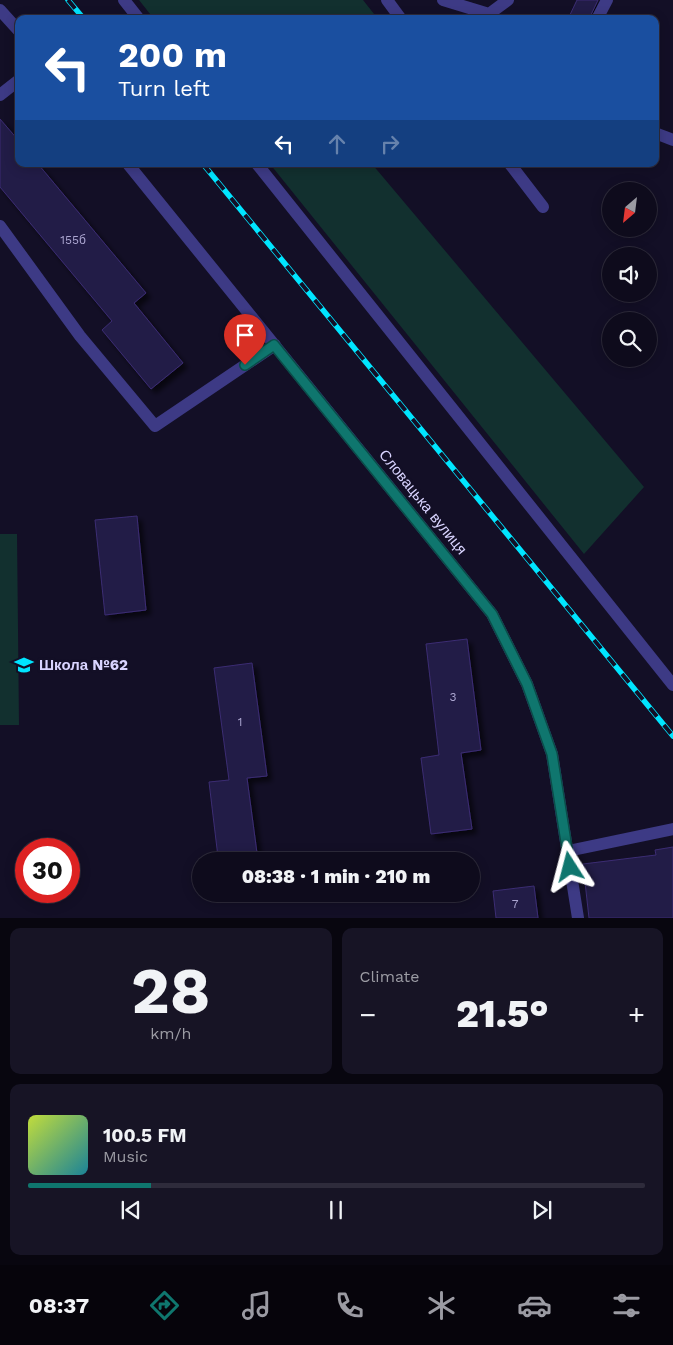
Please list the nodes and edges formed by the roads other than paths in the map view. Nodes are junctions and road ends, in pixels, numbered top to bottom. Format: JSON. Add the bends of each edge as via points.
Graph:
{"nodes":[{"id":1,"x":124,"y":0,"type":"edge"},
{"id":2,"x":387,"y":0,"type":"edge"},
{"id":3,"x":443,"y":0,"type":"edge"},
{"id":4,"x":508,"y":0,"type":"edge"},
{"id":5,"x":607,"y":0,"type":"edge"},
{"id":6,"x":0,"y":10,"type":"edge"},
{"id":7,"x":136,"y":15,"type":"edge"},
{"id":8,"x":398,"y":15,"type":"edge"},
{"id":9,"x":489,"y":15,"type":"edge"},
{"id":10,"x":493,"y":15,"type":"edge"},
{"id":11,"x":599,"y":15,"type":"edge"},
{"id":12,"x":15,"y":27,"type":"edge"},
{"id":13,"x":15,"y":83,"type":"edge"},
{"id":14,"x":0,"y":95,"type":"edge"},
{"id":15,"x":659,"y":134,"type":"edge"},
{"id":16,"x":673,"y":140,"type":"edge"},
{"id":17,"x":130,"y":167,"type":"edge"},
{"id":18,"x":259,"y":167,"type":"edge"},
{"id":19,"x":512,"y":167,"type":"edge"},
{"id":20,"x":543,"y":207,"type":"dead end"},
{"id":21,"x":0,"y":226,"type":"edge"},
{"id":22,"x":274,"y":345,"type":"junction"},
{"id":23,"x":673,"y":685,"type":"edge"},
{"id":24,"x":673,"y":829,"type":"edge"},
{"id":25,"x":568,"y":851,"type":"junction"},
{"id":26,"x":578,"y":918,"type":"edge"}],
"edges":[{"from":1,"to":7,"type":"street"},
{"from":2,"to":8,"type":"street"},
{"from":3,"to":9,"type":"street"},
{"from":4,"to":10,"type":"street"},
{"from":5,"to":11,"type":"street"},
{"from":6,"to":12,"type":"street"},
{"from":13,"to":14,"type":"street"},
{"from":15,"to":16,"type":"street"},
{"from":17,"to":22,"type":"street","name":"Словацька вулиця"},
{"from":18,"to":23,"type":"street"},
{"from":19,"to":20,"type":"street"},
{"from":21,"to":22,"type":"street","via":[[80,336],[155,426]]},
{"from":22,"to":25,"type":"street","name":"Словацька вулиця","via":[[492,614],[527,684],[552,754]]},
{"from":24,"to":25,"type":"street"},
{"from":25,"to":26,"type":"street","name":"Словацька вулиця"}]}
